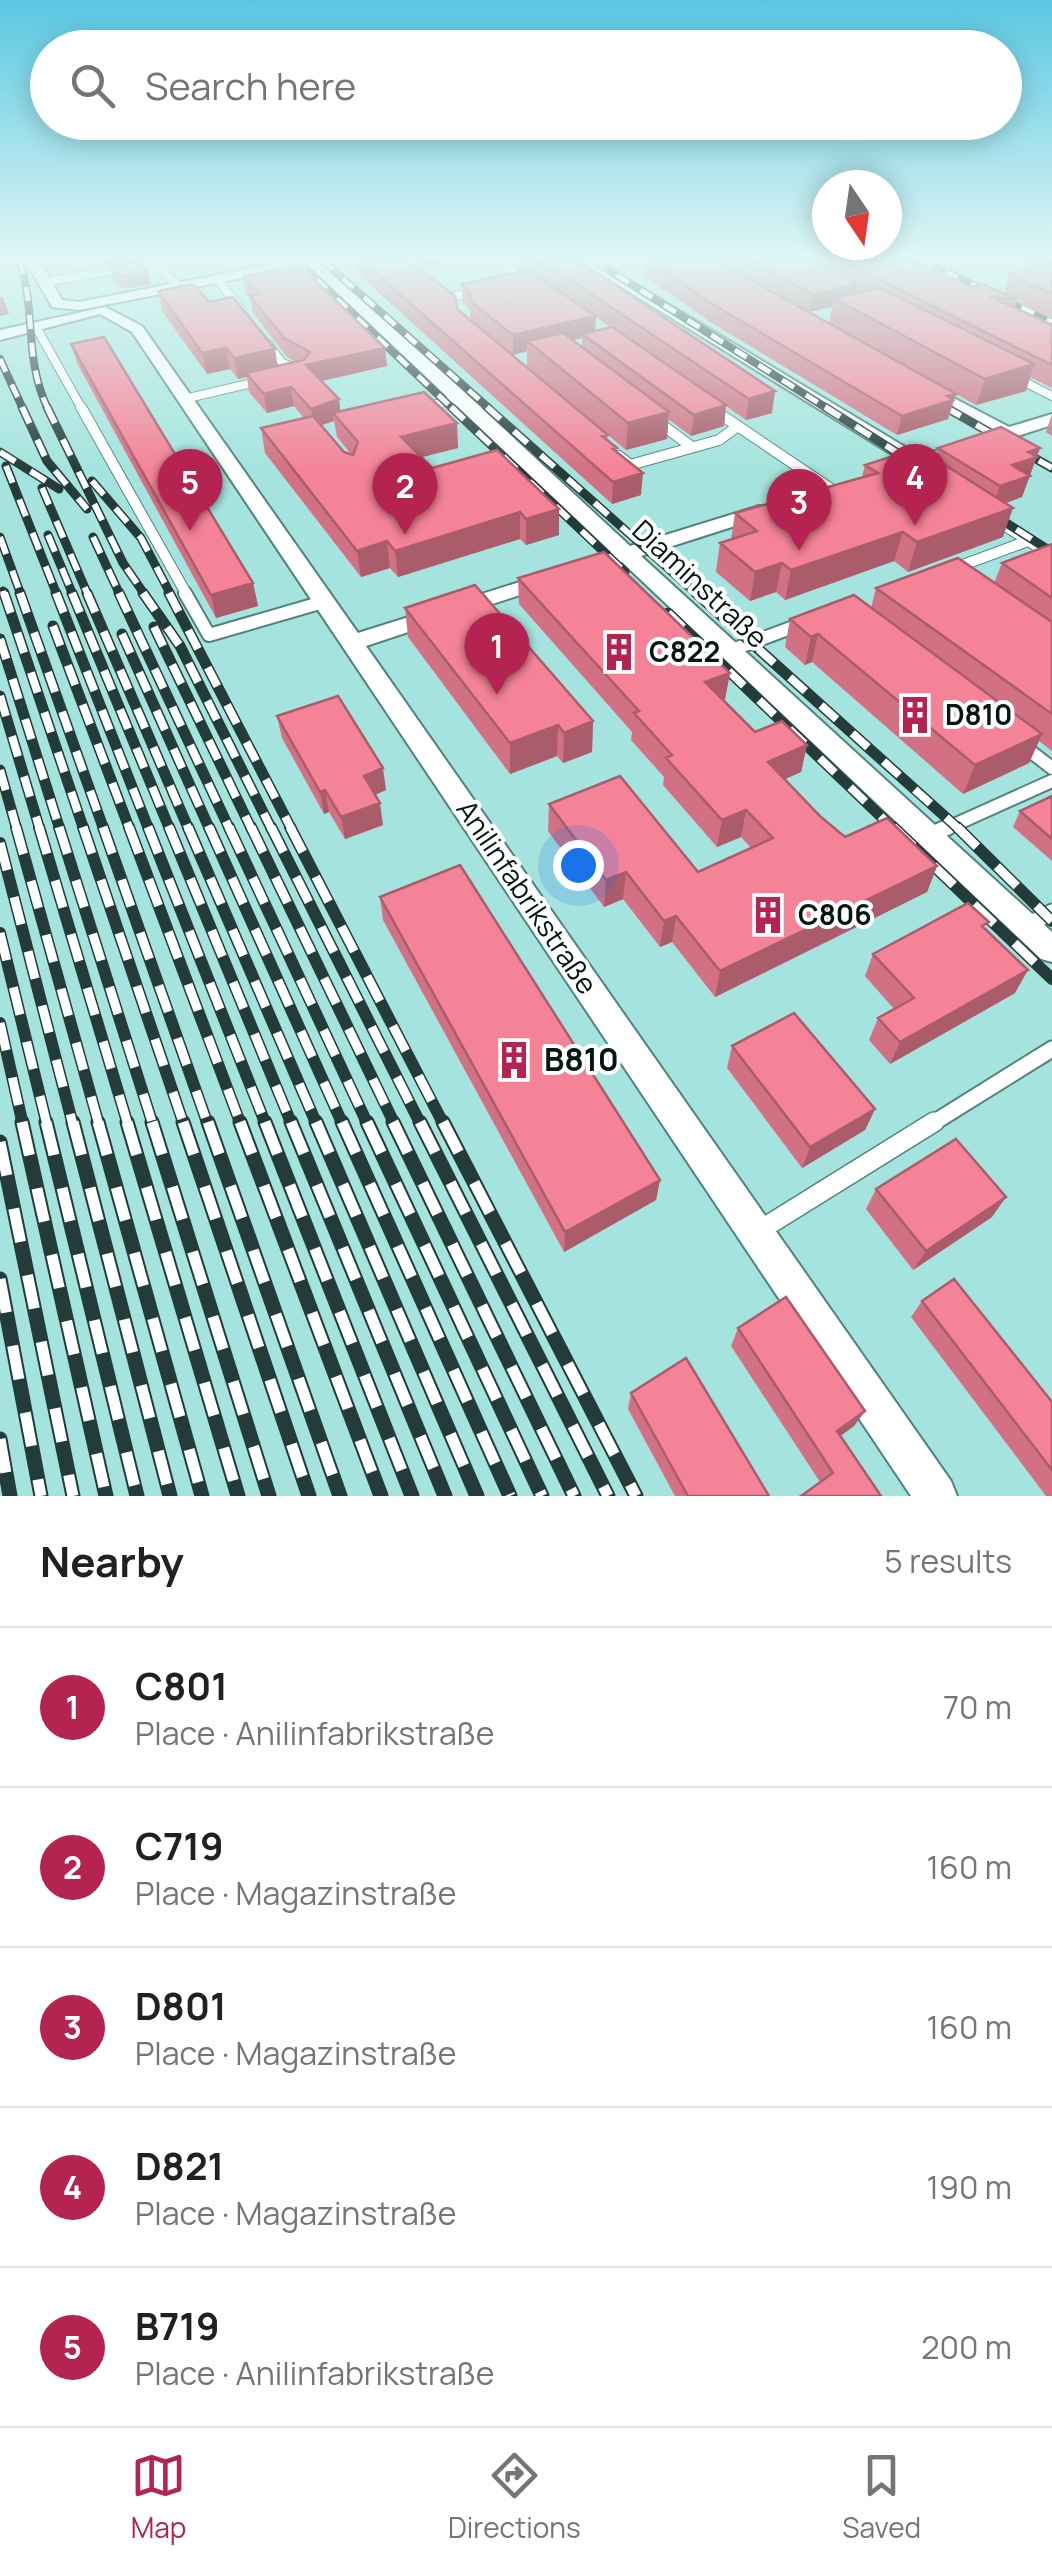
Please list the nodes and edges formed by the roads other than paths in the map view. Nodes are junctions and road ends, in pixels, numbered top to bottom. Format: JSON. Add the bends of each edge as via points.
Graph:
{"nodes":[{"id":1,"x":38,"y":330,"type":"edge"},
{"id":2,"x":137,"y":330,"type":"edge"},
{"id":3,"x":385,"y":330,"type":"edge"},
{"id":4,"x":697,"y":330,"type":"edge"},
{"id":5,"x":261,"y":335,"type":"edge"},
{"id":6,"x":999,"y":369,"type":"edge"},
{"id":7,"x":288,"y":375,"type":"edge"},
{"id":8,"x":906,"y":377,"type":"edge"},
{"id":9,"x":271,"y":379,"type":"edge"},
{"id":10,"x":1052,"y":396,"type":"edge"},
{"id":11,"x":184,"y":399,"type":"junction"},
{"id":12,"x":458,"y":399,"type":"junction"},
{"id":13,"x":699,"y":400,"type":"edge"},
{"id":14,"x":416,"y":409,"type":"edge"},
{"id":15,"x":649,"y":415,"type":"edge"},
{"id":16,"x":1052,"y":419,"type":"edge"},
{"id":17,"x":738,"y":426,"type":"junction"},
{"id":18,"x":1006,"y":433,"type":"junction"},
{"id":19,"x":692,"y":448,"type":"junction"},
{"id":20,"x":616,"y":454,"type":"edge"},
{"id":21,"x":917,"y":467,"type":"junction"},
{"id":22,"x":878,"y":474,"type":"edge"},
{"id":23,"x":821,"y":493,"type":"joint"},
{"id":24,"x":984,"y":512,"type":"edge"},
{"id":25,"x":1028,"y":540,"type":"junction"},
{"id":26,"x":624,"y":554,"type":"junction"},
{"id":27,"x":1052,"y":556,"type":"edge"},
{"id":28,"x":948,"y":571,"type":"junction"},
{"id":29,"x":930,"y":577,"type":"edge"},
{"id":30,"x":962,"y":582,"type":"edge"},
{"id":31,"x":323,"y":602,"type":"junction"},
{"id":32,"x":813,"y":620,"type":"edge"},
{"id":33,"x":354,"y":642,"type":"junction"},
{"id":34,"x":728,"y":651,"type":"junction"},
{"id":35,"x":1008,"y":734,"type":"edge"},
{"id":36,"x":1052,"y":768,"type":"edge"},
{"id":37,"x":1052,"y":781,"type":"edge"},
{"id":38,"x":928,"y":836,"type":"junction"},
{"id":39,"x":1052,"y":912,"type":"edge"},
{"id":40,"x":1026,"y":926,"type":"junction"},
{"id":41,"x":1052,"y":950,"type":"edge"},
{"id":42,"x":1052,"y":1049,"type":"edge"},
{"id":43,"x":757,"y":1232,"type":"junction"},
{"id":44,"x":936,"y":1496,"type":"edge"}],
"edges":[{"from":1,"to":31,"type":"lane","via":[[209,635]]},
{"from":2,"to":11,"type":"street","name":"Anilinfabrikstraße"},
{"from":3,"to":12,"type":"street","name":"Diaminstraße"},
{"from":4,"to":21,"type":"street"},
{"from":5,"to":7,"type":"lane","via":[[282,362],[305,371]]},
{"from":6,"to":10,"type":"lane"},
{"from":8,"to":18,"type":"street"},
{"from":9,"to":11,"type":"lane"},
{"from":11,"to":31,"type":"street","name":"Anilinfabrikstraße"},
{"from":12,"to":14,"type":"lane"},
{"from":12,"to":26,"type":"street","name":"Diaminstraße","via":[[514,459]]},
{"from":13,"to":17,"type":"lane"},
{"from":15,"to":19,"type":"lane"},
{"from":16,"to":18,"type":"street"},
{"from":17,"to":19,"type":"lane"},
{"from":17,"to":23,"type":"lane"},
{"from":18,"to":21,"type":"street"},
{"from":19,"to":20,"type":"lane","via":[[630,465]]},
{"from":21,"to":22,"type":"street"},
{"from":23,"to":26,"type":"street"},
{"from":24,"to":25,"type":"lane"},
{"from":25,"to":27,"type":"lane"},
{"from":25,"to":28,"type":"lane"},
{"from":26,"to":33,"type":"street"},
{"from":26,"to":34,"type":"street","name":"Diaminstraße"},
{"from":28,"to":29,"type":"lane"},
{"from":28,"to":30,"type":"lane"},
{"from":31,"to":33,"type":"street","name":"Anilinfabrikstraße"},
{"from":32,"to":34,"type":"lane"},
{"from":33,"to":43,"type":"street","name":"Anilinfabrikstraße"},
{"from":34,"to":38,"type":"street","name":"Diaminstraße"},
{"from":35,"to":36,"type":"lane"},
{"from":37,"to":38,"type":"lane"},
{"from":38,"to":40,"type":"street","name":"Diaminstraße"},
{"from":39,"to":40,"type":"lane"},
{"from":40,"to":41,"type":"street","name":"Diaminstraße"},
{"from":42,"to":43,"type":"lane"},
{"from":43,"to":44,"type":"street","name":"Anilinfabrikstraße"}]}
